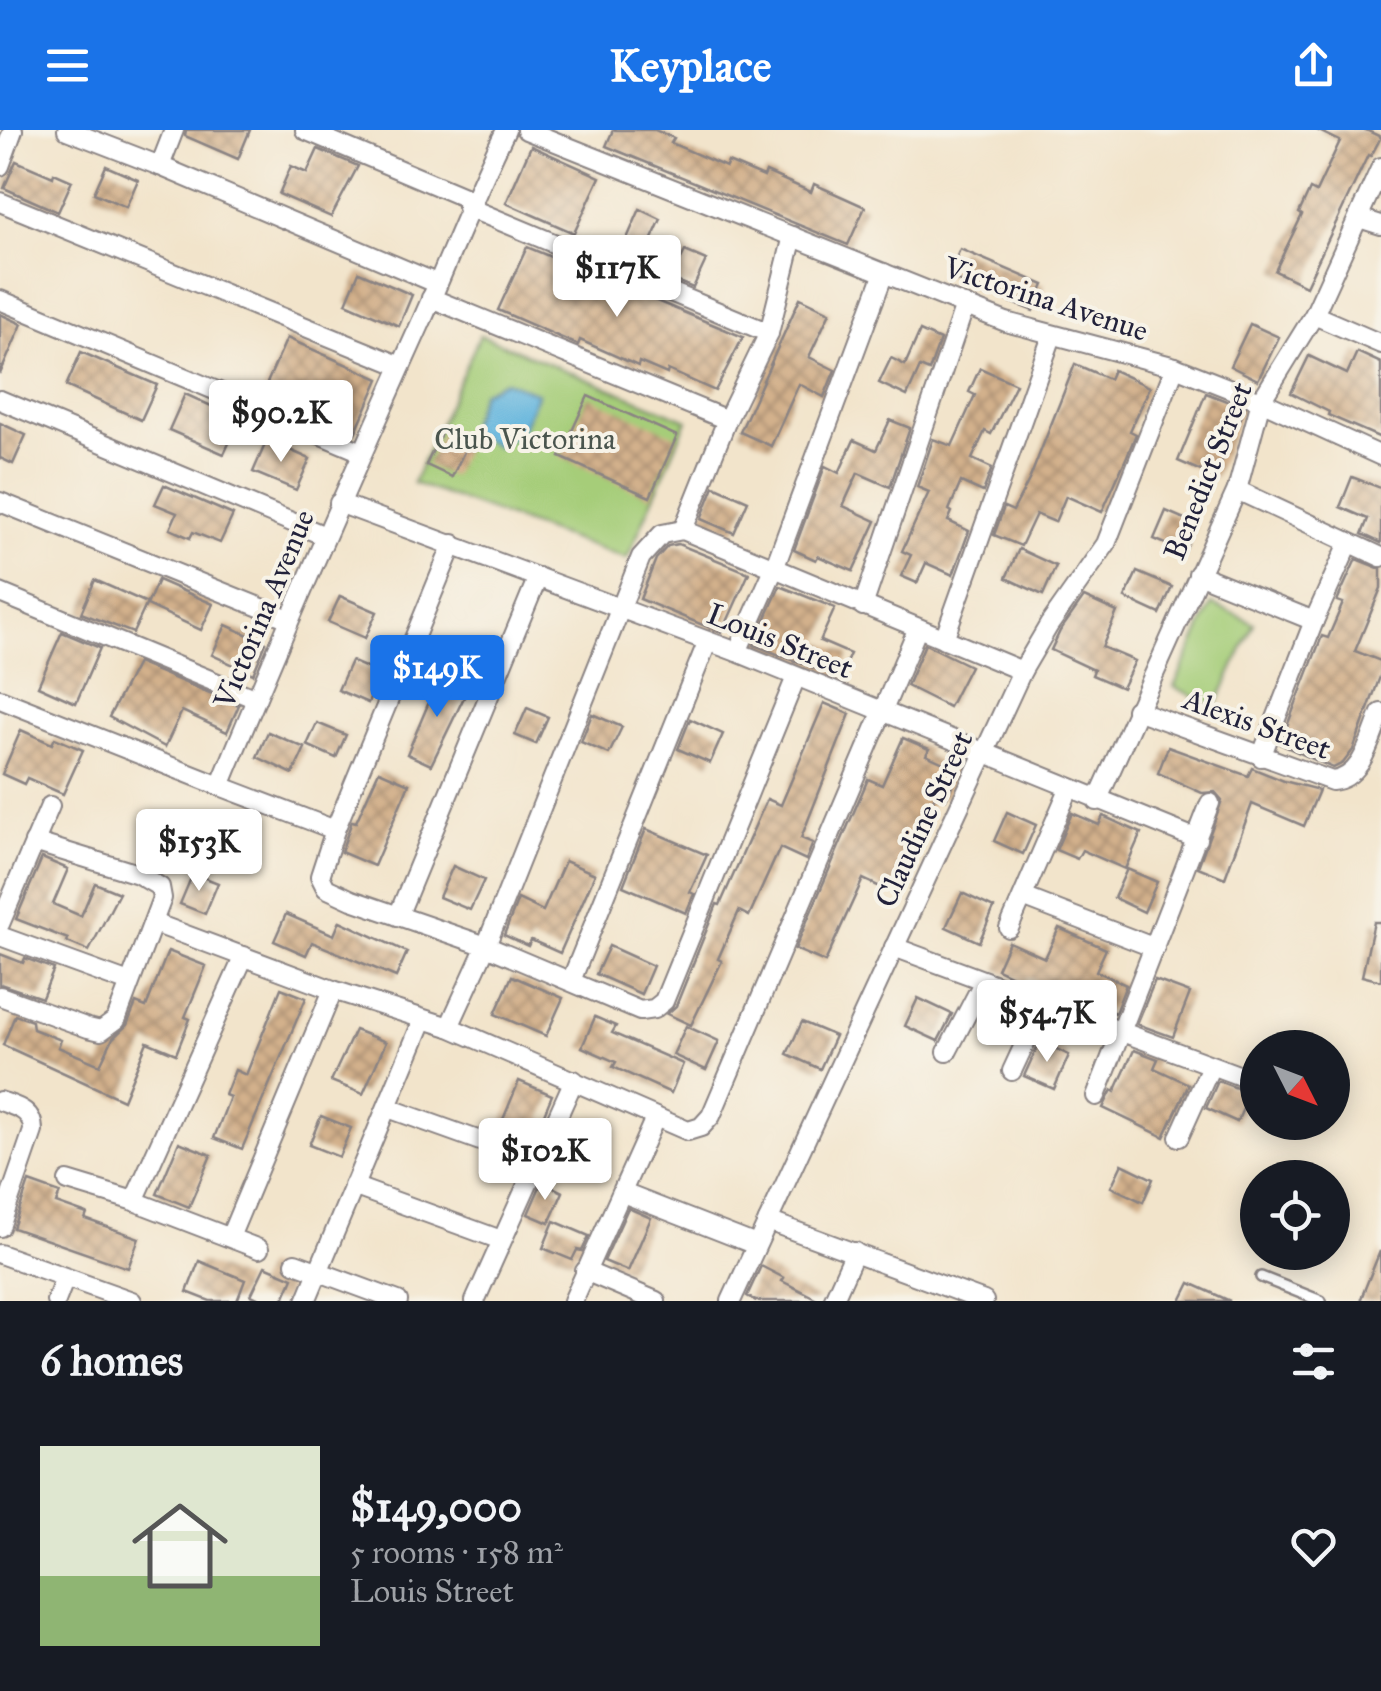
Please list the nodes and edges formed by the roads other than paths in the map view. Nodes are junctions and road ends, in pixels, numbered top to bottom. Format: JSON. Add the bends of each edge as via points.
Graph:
{"nodes":[{"id":1,"x":13,"y":130,"type":"edge"},
{"id":2,"x":67,"y":130,"type":"edge"},
{"id":3,"x":174,"y":130,"type":"edge"},
{"id":4,"x":305,"y":130,"type":"edge"},
{"id":5,"x":506,"y":130,"type":"edge"},
{"id":6,"x":526,"y":130,"type":"edge"},
{"id":7,"x":0,"y":166,"type":"edge"},
{"id":8,"x":160,"y":166,"type":"junction"},
{"id":9,"x":1381,"y":167,"type":"edge"},
{"id":10,"x":0,"y":202,"type":"edge"},
{"id":11,"x":469,"y":204,"type":"junction"},
{"id":12,"x":1359,"y":218,"type":"junction"},
{"id":13,"x":1381,"y":225,"type":"edge"},
{"id":14,"x":793,"y":236,"type":"junction"},
{"id":15,"x":884,"y":274,"type":"junction"},
{"id":16,"x":434,"y":290,"type":"junction"},
{"id":17,"x":0,"y":300,"type":"edge"},
{"id":18,"x":964,"y":306,"type":"junction"},
{"id":19,"x":1314,"y":315,"type":"junction"},
{"id":20,"x":769,"y":333,"type":"junction"},
{"id":21,"x":1052,"y":336,"type":"junction"},
{"id":22,"x":1381,"y":344,"type":"edge"},
{"id":23,"x":401,"y":366,"type":"junction"},
{"id":24,"x":1175,"y":368,"type":"junction"},
{"id":25,"x":0,"y":400,"type":"edge"},
{"id":26,"x":1261,"y":401,"type":"junction"},
{"id":27,"x":727,"y":420,"type":"junction"},
{"id":28,"x":362,"y":452,"type":"junction"},
{"id":29,"x":1381,"y":456,"type":"edge"},
{"id":30,"x":1236,"y":490,"type":"junction"},
{"id":31,"x":0,"y":502,"type":"edge"},
{"id":32,"x":339,"y":503,"type":"junction"},
{"id":33,"x":683,"y":530,"type":"junction"},
{"id":34,"x":325,"y":536,"type":"junction"},
{"id":35,"x":1349,"y":542,"type":"junction"},
{"id":36,"x":454,"y":544,"type":"junction"},
{"id":37,"x":1381,"y":556,"type":"edge"},
{"id":38,"x":774,"y":569,"type":"junction"},
{"id":39,"x":1198,"y":574,"type":"junction"},
{"id":40,"x":538,"y":578,"type":"junction"},
{"id":41,"x":0,"y":592,"type":"edge"},
{"id":42,"x":863,"y":606,"type":"junction"},
{"id":43,"x":622,"y":608,"type":"junction"},
{"id":44,"x":288,"y":620,"type":"junction"},
{"id":45,"x":1314,"y":621,"type":"junction"},
{"id":46,"x":917,"y":630,"type":"junction"},
{"id":47,"x":944,"y":639,"type":"junction"},
{"id":48,"x":707,"y":643,"type":"junction"},
{"id":49,"x":737,"y":652,"type":"junction"},
{"id":50,"x":1022,"y":671,"type":"junction"},
{"id":51,"x":796,"y":677,"type":"junction"},
{"id":52,"x":0,"y":699,"type":"edge"},
{"id":53,"x":256,"y":700,"type":"junction"},
{"id":54,"x":1136,"y":710,"type":"junction"},
{"id":55,"x":881,"y":711,"type":"junction"},
{"id":56,"x":1381,"y":714,"type":"edge"},
{"id":57,"x":985,"y":754,"type":"junction"},
{"id":58,"x":1261,"y":757,"type":"junction"},
{"id":59,"x":220,"y":786,"type":"junction"},
{"id":60,"x":1068,"y":789,"type":"junction"},
{"id":61,"x":1097,"y":801,"type":"junction"},
{"id":62,"x":1210,"y":803,"type":"dead end"},
{"id":63,"x":50,"y":806,"type":"dead end"},
{"id":64,"x":335,"y":830,"type":"junction"},
{"id":65,"x":1198,"y":839,"type":"junction"},
{"id":66,"x":34,"y":842,"type":"junction"},
{"id":67,"x":1023,"y":896,"type":"junction"},
{"id":68,"x":398,"y":916,"type":"junction"},
{"id":69,"x":154,"y":923,"type":"junction"},
{"id":70,"x":0,"y":924,"type":"edge"},
{"id":71,"x":1009,"y":928,"type":"dead end"},
{"id":72,"x":0,"y":936,"type":"edge"},
{"id":73,"x":486,"y":946,"type":"junction"},
{"id":74,"x":894,"y":947,"type":"junction"},
{"id":75,"x":1155,"y":948,"type":"junction"},
{"id":76,"x":244,"y":956,"type":"junction"},
{"id":77,"x":571,"y":980,"type":"junction"},
{"id":78,"x":984,"y":981,"type":"junction"},
{"id":79,"x":129,"y":983,"type":"junction"},
{"id":80,"x":333,"y":990,"type":"junction"},
{"id":81,"x":0,"y":996,"type":"edge"},
{"id":82,"x":1043,"y":1004,"type":"junction"},
{"id":83,"x":423,"y":1020,"type":"junction"},
{"id":84,"x":449,"y":1027,"type":"junction"},
{"id":85,"x":1122,"y":1032,"type":"junction"},
{"id":86,"x":946,"y":1052,"type":"dead end"},
{"id":87,"x":1211,"y":1066,"type":"junction"},
{"id":88,"x":1012,"y":1072,"type":"dead end"},
{"id":89,"x":1240,"y":1076,"type":"edge"},
{"id":90,"x":574,"y":1080,"type":"junction"},
{"id":91,"x":1096,"y":1096,"type":"dead end"},
{"id":92,"x":0,"y":1101,"type":"edge"},
{"id":93,"x":388,"y":1108,"type":"junction"},
{"id":94,"x":655,"y":1118,"type":"junction"},
{"id":95,"x":1179,"y":1137,"type":"dead end"},
{"id":96,"x":536,"y":1161,"type":"junction"},
{"id":97,"x":68,"y":1181,"type":"dead end"},
{"id":98,"x":353,"y":1186,"type":"junction"},
{"id":99,"x":623,"y":1193,"type":"junction"},
{"id":100,"x":134,"y":1201,"type":"junction"},
{"id":101,"x":4,"y":1205,"type":"edge"},
{"id":102,"x":768,"y":1221,"type":"junction"},
{"id":103,"x":0,"y":1227,"type":"edge"},
{"id":104,"x":230,"y":1236,"type":"junction"},
{"id":105,"x":501,"y":1240,"type":"junction"},
{"id":106,"x":756,"y":1246,"type":"junction"},
{"id":107,"x":258,"y":1249,"type":"dead end"},
{"id":108,"x":855,"y":1252,"type":"junction"},
{"id":109,"x":0,"y":1254,"type":"edge"},
{"id":110,"x":294,"y":1263,"type":"dead end"},
{"id":111,"x":585,"y":1270,"type":"junction"},
{"id":112,"x":318,"y":1272,"type":"junction"},
{"id":113,"x":1261,"y":1277,"type":"dead end"},
{"id":114,"x":66,"y":1278,"type":"junction"},
{"id":115,"x":56,"y":1301,"type":"edge"},
{"id":116,"x":132,"y":1301,"type":"edge"},
{"id":117,"x":306,"y":1301,"type":"edge"},
{"id":118,"x":398,"y":1301,"type":"edge"},
{"id":119,"x":475,"y":1301,"type":"edge"},
{"id":120,"x":572,"y":1301,"type":"edge"},
{"id":121,"x":656,"y":1301,"type":"edge"},
{"id":122,"x":731,"y":1301,"type":"edge"},
{"id":123,"x":833,"y":1301,"type":"edge"},
{"id":124,"x":984,"y":1301,"type":"edge"},
{"id":125,"x":1321,"y":1301,"type":"edge"}],
"edges":[{"from":1,"to":7,"type":"street"},
{"from":2,"to":8,"type":"street"},
{"from":3,"to":8,"type":"street"},
{"from":4,"to":11,"type":"street"},
{"from":5,"to":11,"type":"street","name":"Victorina Avenue"},
{"from":6,"to":14,"type":"street","name":"Victorina Avenue"},
{"from":8,"to":16,"type":"street"},
{"from":9,"to":12,"type":"street","name":"Benedict Street"},
{"from":10,"to":23,"type":"street"},
{"from":11,"to":16,"type":"street","name":"Victorina Avenue"},
{"from":11,"to":20,"type":"street"},
{"from":12,"to":13,"type":"street"},
{"from":12,"to":19,"type":"street","name":"Benedict Street"},
{"from":14,"to":15,"type":"street","name":"Victorina Avenue"},
{"from":14,"to":20,"type":"street"},
{"from":15,"to":18,"type":"street","name":"Victorina Avenue"},
{"from":15,"to":38,"type":"street"},
{"from":16,"to":23,"type":"street","name":"Victorina Avenue"},
{"from":16,"to":27,"type":"street"},
{"from":17,"to":28,"type":"street"},
{"from":18,"to":21,"type":"street","name":"Victorina Avenue"},
{"from":18,"to":42,"type":"street"},
{"from":19,"to":22,"type":"street"},
{"from":19,"to":26,"type":"street","name":"Benedict Street"},
{"from":20,"to":27,"type":"street"},
{"from":21,"to":24,"type":"street","name":"Victorina Avenue"},
{"from":21,"to":47,"type":"street"},
{"from":23,"to":28,"type":"street","name":"Victorina Avenue"},
{"from":24,"to":26,"type":"street","name":"Victorina Avenue"},
{"from":24,"to":50,"type":"street","name":"Claudine Street","via":[[1106,544]]},
{"from":25,"to":34,"type":"street"},
{"from":26,"to":29,"type":"street","name":"Victorina Avenue"},
{"from":26,"to":30,"type":"street","name":"Benedict Street"},
{"from":27,"to":33,"type":"street"},
{"from":28,"to":32,"type":"street","name":"Victorina Avenue"},
{"from":30,"to":35,"type":"street"},
{"from":30,"to":39,"type":"street","name":"Benedict Street"},
{"from":31,"to":44,"type":"street"},
{"from":32,"to":34,"type":"street","name":"Victorina Avenue"},
{"from":32,"to":36,"type":"street","name":"Louis Street"},
{"from":33,"to":38,"type":"street"},
{"from":33,"to":43,"type":"street","via":[[662,534],[648,546]]},
{"from":34,"to":44,"type":"street","name":"Victorina Avenue"},
{"from":35,"to":37,"type":"street"},
{"from":35,"to":45,"type":"street"},
{"from":36,"to":40,"type":"street","name":"Louis Street"},
{"from":36,"to":64,"type":"street"},
{"from":38,"to":42,"type":"street"},
{"from":38,"to":49,"type":"street"},
{"from":39,"to":45,"type":"street"},
{"from":39,"to":54,"type":"street","name":"Benedict Street"},
{"from":40,"to":43,"type":"street","name":"Louis Street"},
{"from":40,"to":68,"type":"street"},
{"from":41,"to":53,"type":"street"},
{"from":42,"to":46,"type":"street"},
{"from":43,"to":48,"type":"street","name":"Louis Street"},
{"from":43,"to":73,"type":"street"},
{"from":44,"to":53,"type":"street","name":"Victorina Avenue"},
{"from":45,"to":58,"type":"street"},
{"from":46,"to":47,"type":"street"},
{"from":46,"to":55,"type":"street"},
{"from":47,"to":50,"type":"street"},
{"from":48,"to":49,"type":"street","name":"Louis Street"},
{"from":48,"to":77,"type":"street"},
{"from":49,"to":51,"type":"street","name":"Louis Street"},
{"from":50,"to":57,"type":"street","name":"Claudine Street"},
{"from":51,"to":55,"type":"street","name":"Louis Street"},
{"from":51,"to":77,"type":"street","via":[[664,1001],[640,1011]]},
{"from":52,"to":59,"type":"street"},
{"from":53,"to":59,"type":"street","name":"Victorina Avenue"},
{"from":54,"to":58,"type":"street","name":"Alexis Street"},
{"from":54,"to":61,"type":"street","name":"Benedict Street"},
{"from":55,"to":57,"type":"street","name":"Louis Street"},
{"from":55,"to":94,"type":"street","via":[[711,1116],[688,1131]]},
{"from":56,"to":58,"type":"street","name":"Alexis Street","via":[[1357,770],[1345,780]]},
{"from":57,"to":60,"type":"street","name":"Louis Street"},
{"from":57,"to":74,"type":"street","name":"Claudine Street"},
{"from":59,"to":64,"type":"street"},
{"from":60,"to":61,"type":"street","name":"Louis Street"},
{"from":60,"to":67,"type":"street"},
{"from":61,"to":65,"type":"street","name":"Louis Street"},
{"from":62,"to":65,"type":"street"},
{"from":63,"to":66,"type":"street"},
{"from":64,"to":68,"type":"street","via":[[320,876],[326,888]]},
{"from":65,"to":75,"type":"street"},
{"from":66,"to":69,"type":"street","via":[[153,881],[162,898]]},
{"from":66,"to":70,"type":"street"},
{"from":67,"to":71,"type":"street"},
{"from":67,"to":75,"type":"street"},
{"from":68,"to":73,"type":"street"},
{"from":69,"to":76,"type":"street"},
{"from":69,"to":79,"type":"street"},
{"from":72,"to":79,"type":"street"},
{"from":73,"to":77,"type":"street"},
{"from":73,"to":84,"type":"street"},
{"from":74,"to":78,"type":"street"},
{"from":74,"to":102,"type":"street","name":"Claudine Street"},
{"from":75,"to":85,"type":"street"},
{"from":76,"to":80,"type":"street"},
{"from":76,"to":100,"type":"street"},
{"from":78,"to":82,"type":"street"},
{"from":78,"to":86,"type":"street"},
{"from":79,"to":81,"type":"street","via":[[116,1020],[101,1032]]},
{"from":80,"to":83,"type":"street"},
{"from":80,"to":104,"type":"street"},
{"from":82,"to":85,"type":"street"},
{"from":82,"to":88,"type":"street"},
{"from":83,"to":84,"type":"street"},
{"from":83,"to":93,"type":"street"},
{"from":84,"to":90,"type":"street"},
{"from":85,"to":87,"type":"street"},
{"from":85,"to":91,"type":"street"},
{"from":87,"to":89,"type":"street"},
{"from":87,"to":95,"type":"street"},
{"from":90,"to":94,"type":"street"},
{"from":90,"to":96,"type":"street"},
{"from":92,"to":101,"type":"street","via":[[33,1121]]},
{"from":93,"to":96,"type":"street"},
{"from":93,"to":98,"type":"street"},
{"from":94,"to":99,"type":"street"},
{"from":96,"to":105,"type":"street"},
{"from":97,"to":100,"type":"street"},
{"from":98,"to":105,"type":"street"},
{"from":98,"to":112,"type":"street"},
{"from":99,"to":106,"type":"street"},
{"from":99,"to":111,"type":"street"},
{"from":100,"to":104,"type":"street"},
{"from":101,"to":103,"type":"street"},
{"from":102,"to":106,"type":"street","name":"Claudine Street"},
{"from":102,"to":108,"type":"street"},
{"from":104,"to":107,"type":"street"},
{"from":105,"to":119,"type":"street"},
{"from":106,"to":122,"type":"street","name":"Claudine Street"},
{"from":108,"to":123,"type":"street"},
{"from":108,"to":124,"type":"street"},
{"from":109,"to":114,"type":"street"},
{"from":110,"to":112,"type":"street"},
{"from":111,"to":120,"type":"street"},
{"from":111,"to":121,"type":"street"},
{"from":112,"to":117,"type":"street"},
{"from":112,"to":118,"type":"street"},
{"from":113,"to":125,"type":"lane"},
{"from":114,"to":115,"type":"street"},
{"from":114,"to":116,"type":"street"}]}
